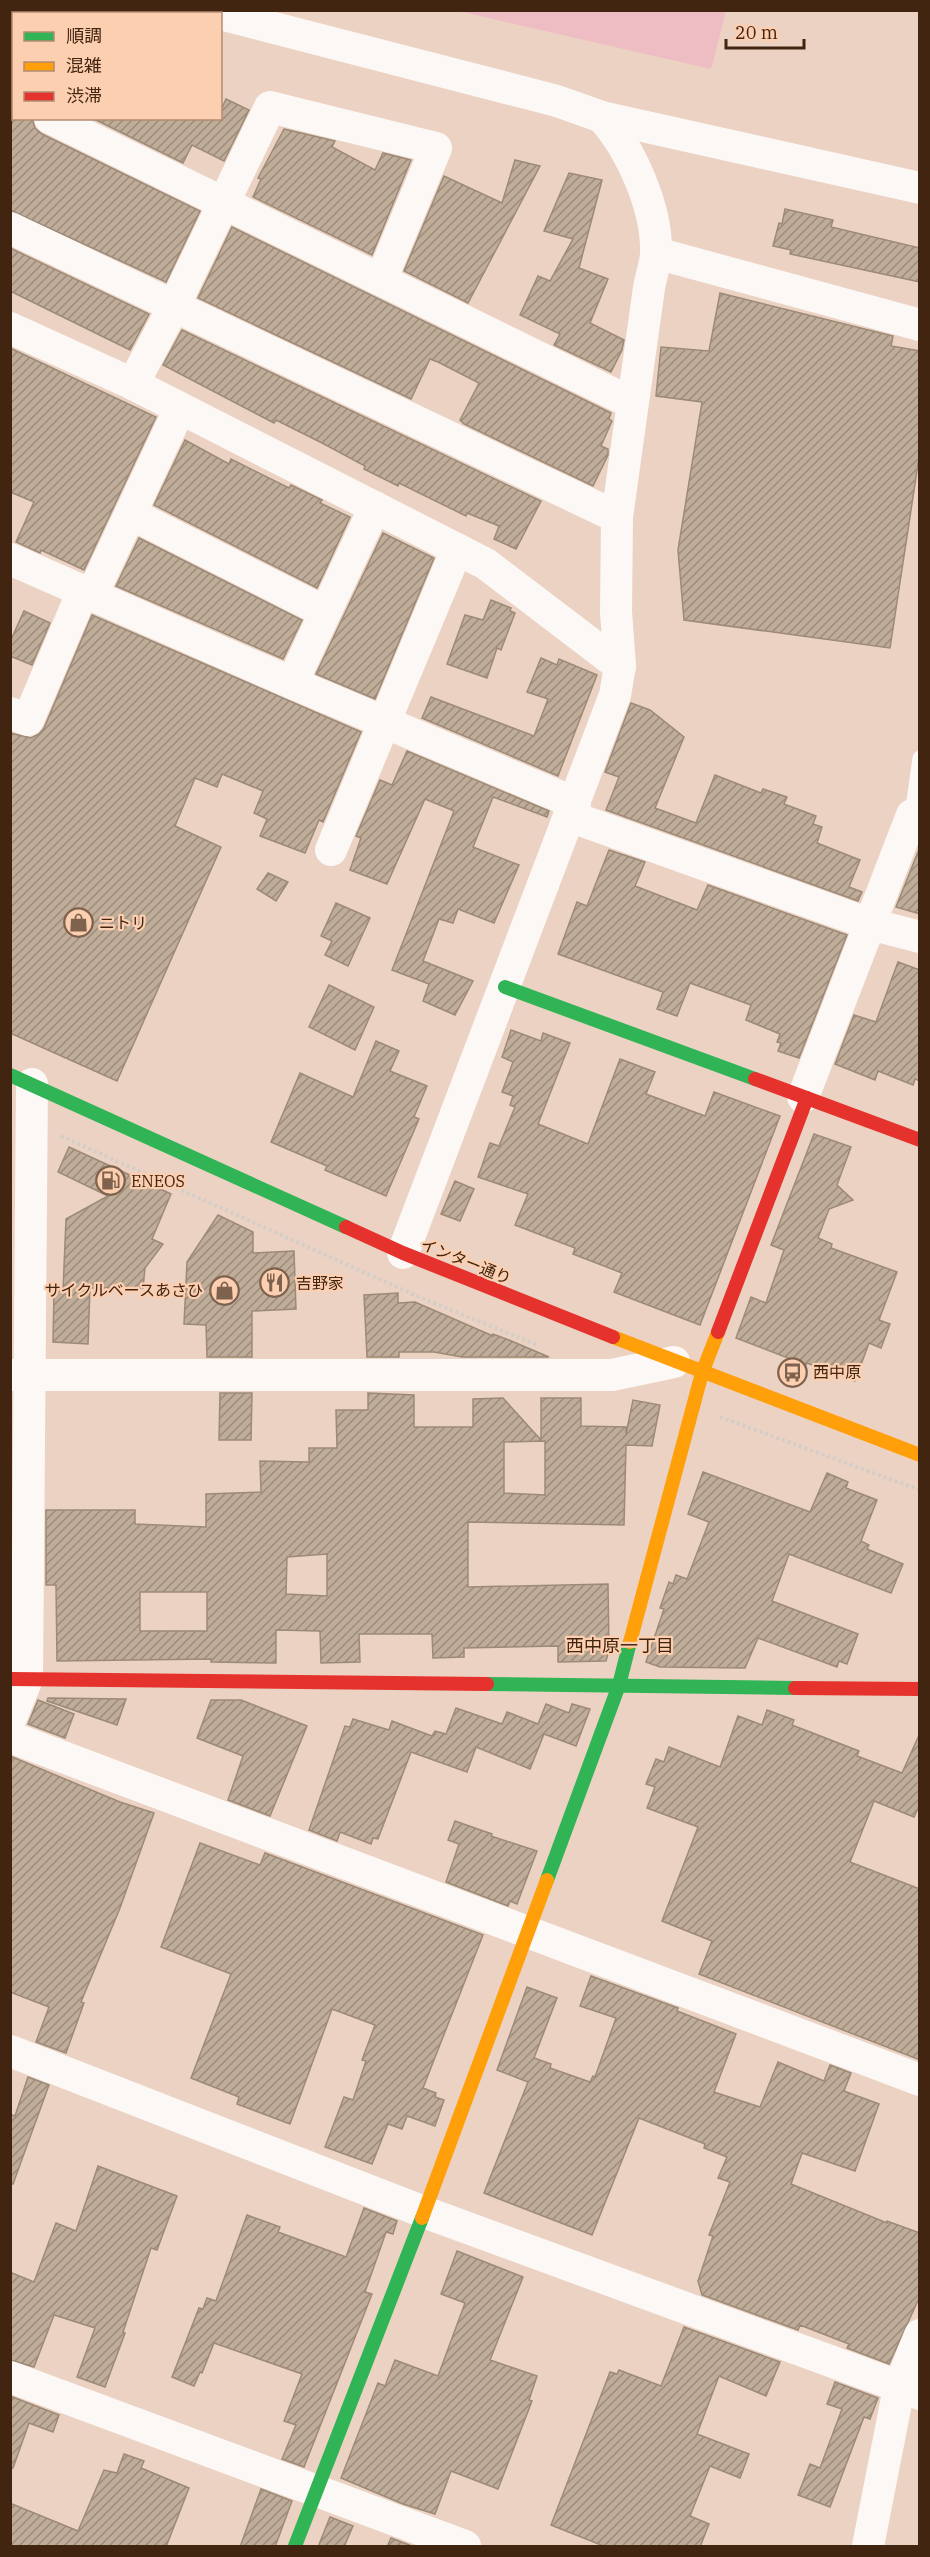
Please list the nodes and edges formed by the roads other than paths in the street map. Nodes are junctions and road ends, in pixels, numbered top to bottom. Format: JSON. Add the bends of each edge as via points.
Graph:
{"nodes":[{"id":1,"x":222,"y":15,"type":"edge"},
{"id":2,"x":602,"y":117,"type":"junction"},
{"id":3,"x":54,"y":120,"type":"edge"},
{"id":4,"x":920,"y":188,"type":"edge"},
{"id":5,"x":224,"y":203,"type":"junction"},
{"id":6,"x":10,"y":228,"type":"edge"},
{"id":7,"x":656,"y":253,"type":"junction"},
{"id":8,"x":381,"y":280,"type":"junction"},
{"id":9,"x":174,"y":306,"type":"junction"},
{"id":10,"x":920,"y":325,"type":"edge"},
{"id":11,"x":10,"y":328,"type":"edge"},
{"id":12,"x":134,"y":384,"type":"junction"},
{"id":13,"x":632,"y":403,"type":"junction"},
{"id":14,"x":180,"y":408,"type":"junction"},
{"id":15,"x":375,"y":507,"type":"junction"},
{"id":16,"x":131,"y":514,"type":"junction"},
{"id":17,"x":617,"y":517,"type":"junction"},
{"id":18,"x":457,"y":549,"type":"junction"},
{"id":19,"x":10,"y":559,"type":"edge"},
{"id":20,"x":88,"y":593,"type":"junction"},
{"id":21,"x":325,"y":612,"type":"junction"},
{"id":22,"x":620,"y":666,"type":"junction"},
{"id":23,"x":292,"y":683,"type":"junction"},
{"id":24,"x":10,"y":712,"type":"edge"},
{"id":25,"x":386,"y":722,"type":"junction"},
{"id":26,"x":920,"y":758,"type":"edge"},
{"id":27,"x":572,"y":809,"type":"junction"},
{"id":28,"x":916,"y":823,"type":"edge"},
{"id":29,"x":331,"y":850,"type":"dead end"},
{"id":30,"x":870,"y":924,"type":"junction"},
{"id":31,"x":920,"y":937,"type":"edge"},
{"id":32,"x":505,"y":987,"type":"junction"},
{"id":33,"x":21,"y":1080,"type":"edge"},
{"id":34,"x":805,"y":1097,"type":"junction"},
{"id":35,"x":920,"y":1140,"type":"edge"},
{"id":36,"x":403,"y":1253,"type":"junction"},
{"id":37,"x":688,"y":1368,"type":"junction"},
{"id":38,"x":20,"y":1375,"type":"edge"},
{"id":39,"x":920,"y":1455,"type":"edge"},
{"id":40,"x":19,"y":1679,"type":"edge"},
{"id":41,"x":619,"y":1685,"type":"junction"},
{"id":42,"x":920,"y":1689,"type":"edge"},
{"id":43,"x":10,"y":1720,"type":"edge"},
{"id":44,"x":10,"y":1737,"type":"edge"},
{"id":45,"x":528,"y":1933,"type":"junction"},
{"id":46,"x":10,"y":2051,"type":"edge"},
{"id":47,"x":920,"y":2080,"type":"edge"},
{"id":48,"x":424,"y":2212,"type":"junction"},
{"id":49,"x":920,"y":2335,"type":"edge"},
{"id":50,"x":10,"y":2377,"type":"edge"},
{"id":51,"x":909,"y":2391,"type":"edge"},
{"id":52,"x":316,"y":2493,"type":"junction"},
{"id":53,"x":295,"y":2547,"type":"edge"},
{"id":54,"x":465,"y":2547,"type":"edge"},
{"id":55,"x":868,"y":2547,"type":"edge"}],
"edges":[{"from":1,"to":2,"type":"street","via":[[557,101]]},
{"from":2,"to":4,"type":"street"},
{"from":2,"to":7,"type":"street","via":[[630,160],[653,214]]},
{"from":3,"to":5,"type":"street"},
{"from":5,"to":8,"type":"street"},
{"from":5,"to":8,"type":"street","via":[[270,107],[436,148]]},
{"from":5,"to":9,"type":"street"},
{"from":6,"to":9,"type":"street"},
{"from":7,"to":10,"type":"street"},
{"from":7,"to":13,"type":"street"},
{"from":8,"to":13,"type":"street"},
{"from":9,"to":12,"type":"street"},
{"from":9,"to":17,"type":"street"},
{"from":11,"to":12,"type":"street"},
{"from":12,"to":14,"type":"street"},
{"from":13,"to":17,"type":"street"},
{"from":14,"to":15,"type":"street"},
{"from":14,"to":16,"type":"street"},
{"from":15,"to":18,"type":"street"},
{"from":15,"to":21,"type":"street"},
{"from":16,"to":20,"type":"street"},
{"from":16,"to":21,"type":"street"},
{"from":17,"to":22,"type":"street"},
{"from":18,"to":22,"type":"street","via":[[486,564]]},
{"from":18,"to":25,"type":"street"},
{"from":19,"to":20,"type":"street"},
{"from":20,"to":23,"type":"street"},
{"from":20,"to":24,"type":"street","via":[[28,720]]},
{"from":21,"to":23,"type":"street"},
{"from":22,"to":27,"type":"street","via":[[615,695]]},
{"from":23,"to":25,"type":"street"},
{"from":25,"to":27,"type":"street"},
{"from":25,"to":29,"type":"street"},
{"from":26,"to":28,"type":"lane"},
{"from":27,"to":30,"type":"street"},
{"from":27,"to":32,"type":"street"},
{"from":28,"to":30,"type":"street"},
{"from":30,"to":31,"type":"street"},
{"from":30,"to":34,"type":"street"},
{"from":32,"to":34,"type":"street"},
{"from":32,"to":36,"type":"street"},
{"from":33,"to":36,"type":"street","name":"インター通り"},
{"from":33,"to":38,"type":"street"},
{"from":34,"to":35,"type":"street"},
{"from":34,"to":37,"type":"street"},
{"from":36,"to":37,"type":"street","name":"インター通り"},
{"from":37,"to":38,"type":"street","via":[[612,1375]]},
{"from":37,"to":39,"type":"street","name":"インター通り"},
{"from":37,"to":41,"type":"street"},
{"from":38,"to":40,"type":"street"},
{"from":40,"to":41,"type":"street"},
{"from":40,"to":43,"type":"street"},
{"from":41,"to":42,"type":"street"},
{"from":41,"to":45,"type":"street"},
{"from":44,"to":45,"type":"street"},
{"from":45,"to":47,"type":"street"},
{"from":45,"to":48,"type":"street"},
{"from":46,"to":48,"type":"street"},
{"from":48,"to":51,"type":"street"},
{"from":48,"to":52,"type":"street"},
{"from":49,"to":51,"type":"street"},
{"from":50,"to":52,"type":"street"},
{"from":51,"to":55,"type":"street"},
{"from":52,"to":53,"type":"street"},
{"from":52,"to":54,"type":"street"}]}
